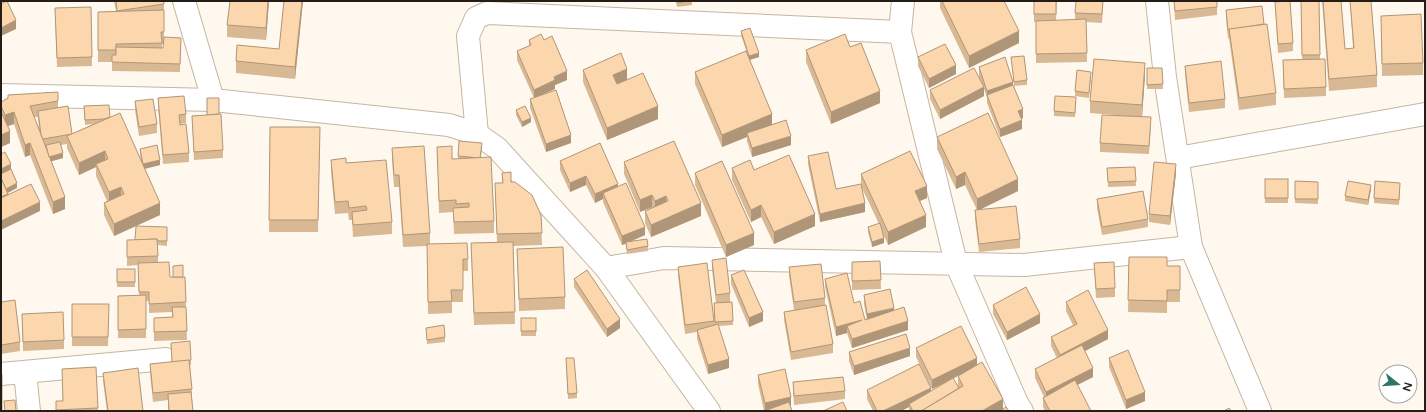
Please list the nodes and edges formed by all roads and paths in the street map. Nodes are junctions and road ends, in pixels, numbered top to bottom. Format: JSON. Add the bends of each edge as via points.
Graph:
{"nodes":[{"id":1,"x":184,"y":1,"type":"edge"},
{"id":2,"x":903,"y":1,"type":"edge"},
{"id":3,"x":1157,"y":1,"type":"edge"},
{"id":4,"x":900,"y":32,"type":"junction"},
{"id":5,"x":1,"y":95,"type":"edge"},
{"id":6,"x":213,"y":100,"type":"junction"},
{"id":7,"x":1425,"y":114,"type":"edge"},
{"id":8,"x":477,"y":134,"type":"junction"},
{"id":9,"x":1178,"y":158,"type":"junction"},
{"id":10,"x":1191,"y":247,"type":"junction"},
{"id":11,"x":956,"y":263,"type":"junction"},
{"id":12,"x":606,"y":268,"type":"junction"},
{"id":13,"x":166,"y":359,"type":"dead end"},
{"id":14,"x":26,"y":372,"type":"junction"},
{"id":15,"x":1,"y":374,"type":"edge"},
{"id":16,"x":29,"y":411,"type":"edge"},
{"id":17,"x":709,"y":411,"type":"edge"},
{"id":18,"x":1022,"y":411,"type":"edge"},
{"id":19,"x":1260,"y":411,"type":"edge"}],
"edges":[{"from":1,"to":6,"type":"street"},
{"from":2,"to":4,"type":"street"},
{"from":3,"to":9,"type":"street","via":[[1165,77]]},
{"from":4,"to":8,"type":"street","via":[[487,13],[476,18],[468,36]]},
{"from":4,"to":11,"type":"street"},
{"from":5,"to":6,"type":"street"},
{"from":6,"to":8,"type":"street","via":[[449,125]]},
{"from":7,"to":9,"type":"street"},
{"from":8,"to":12,"type":"street","via":[[497,148]]},
{"from":9,"to":10,"type":"street"},
{"from":10,"to":11,"type":"street","via":[[1024,265]]},
{"from":10,"to":19,"type":"street"},
{"from":11,"to":12,"type":"street","via":[[664,258]]},
{"from":11,"to":18,"type":"street"},
{"from":12,"to":17,"type":"street"},
{"from":13,"to":14,"type":"street"},
{"from":14,"to":15,"type":"street"},
{"from":14,"to":16,"type":"street"}]}
